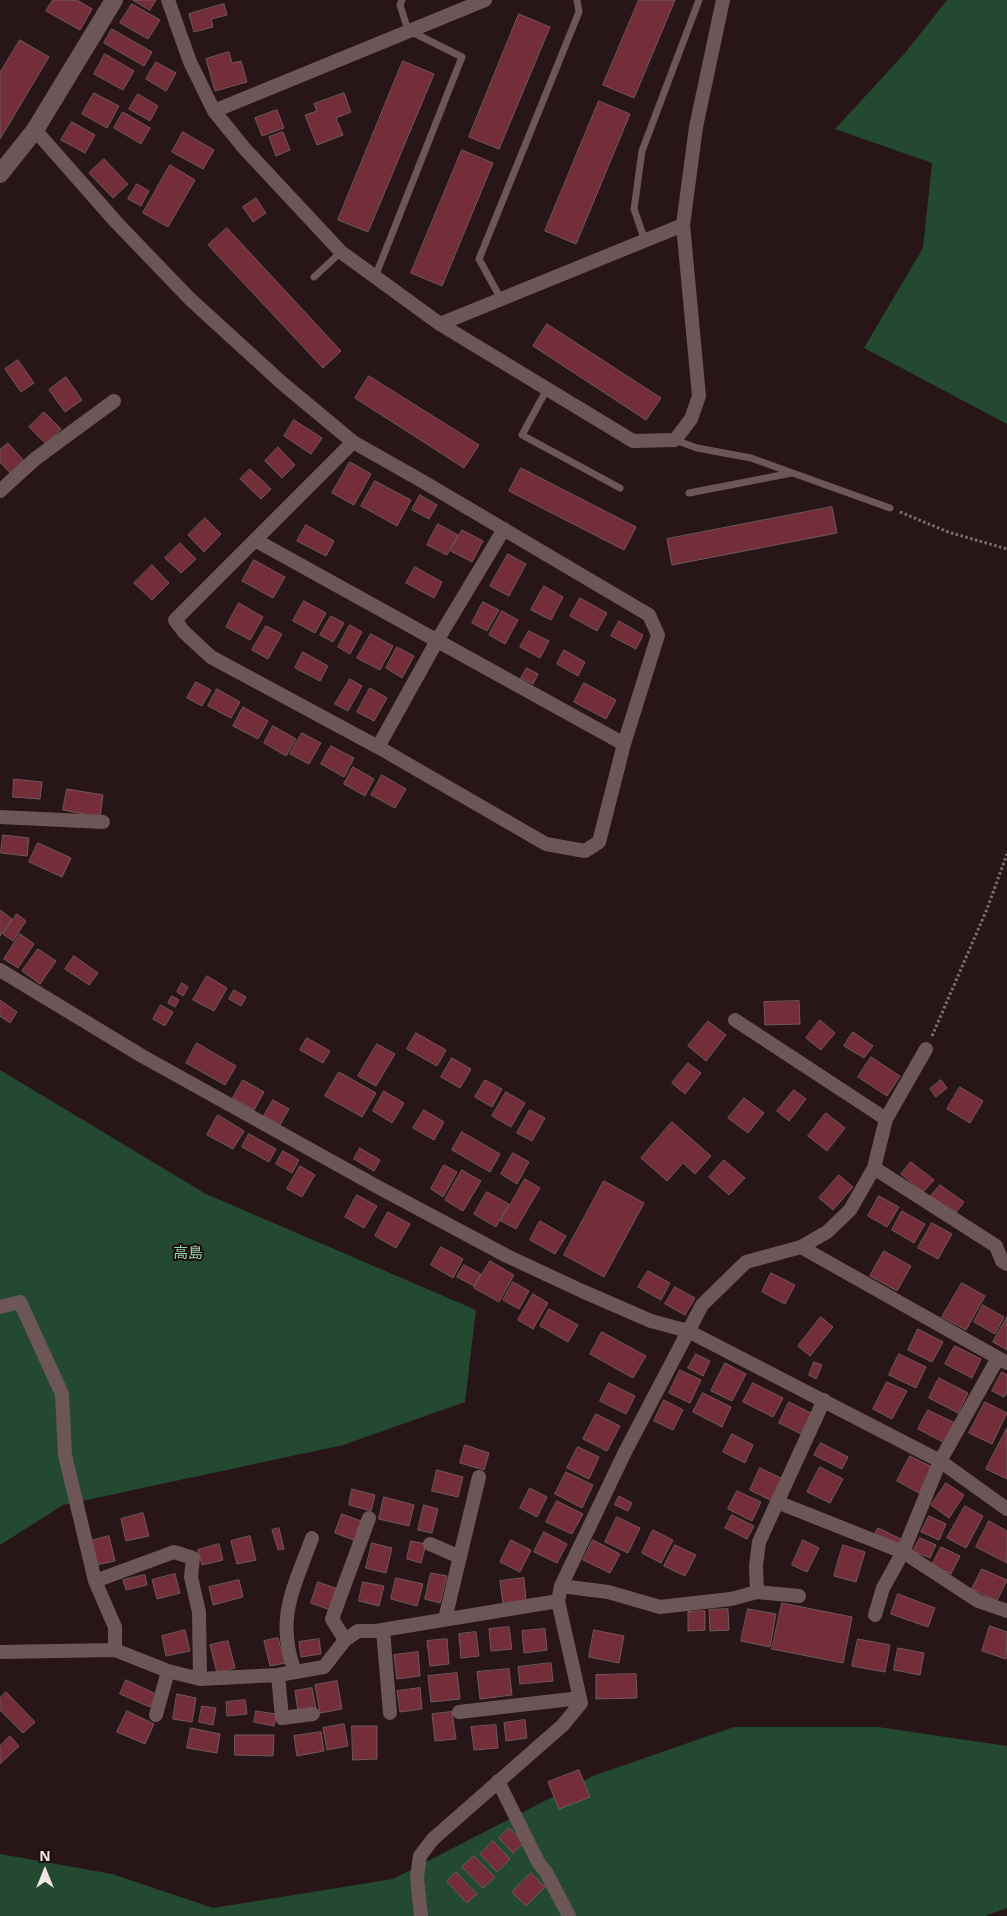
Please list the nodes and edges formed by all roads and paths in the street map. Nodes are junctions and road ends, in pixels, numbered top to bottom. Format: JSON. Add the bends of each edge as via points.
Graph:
{"nodes":[{"id":1,"x":114,"y":0,"type":"edge"},
{"id":2,"x":168,"y":0,"type":"edge"},
{"id":3,"x":402,"y":0,"type":"edge"},
{"id":4,"x":485,"y":0,"type":"edge"},
{"id":5,"x":576,"y":0,"type":"edge"},
{"id":6,"x":699,"y":0,"type":"edge"},
{"id":7,"x":722,"y":0,"type":"edge"},
{"id":8,"x":408,"y":30,"type":"junction"},
{"id":9,"x":214,"y":111,"type":"junction"},
{"id":10,"x":36,"y":130,"type":"junction"},
{"id":11,"x":0,"y":174,"type":"edge"},
{"id":12,"x":683,"y":225,"type":"junction"},
{"id":13,"x":645,"y":241,"type":"junction"},
{"id":14,"x":341,"y":252,"type":"junction"},
{"id":15,"x":314,"y":277,"type":"dead end"},
{"id":16,"x":375,"y":278,"type":"junction"},
{"id":17,"x":501,"y":299,"type":"junction"},
{"id":18,"x":440,"y":324,"type":"junction"},
{"id":19,"x":547,"y":389,"type":"junction"},
{"id":20,"x":114,"y":401,"type":"dead end"},
{"id":21,"x":675,"y":440,"type":"junction"},
{"id":22,"x":353,"y":442,"type":"junction"},
{"id":23,"x":792,"y":473,"type":"junction"},
{"id":24,"x":620,"y":488,"type":"dead end"},
{"id":25,"x":0,"y":491,"type":"edge"},
{"id":26,"x":689,"y":493,"type":"dead end"},
{"id":27,"x":890,"y":508,"type":"joint"},
{"id":28,"x":504,"y":529,"type":"junction"},
{"id":29,"x":255,"y":540,"type":"junction"},
{"id":30,"x":1007,"y":549,"type":"edge"},
{"id":31,"x":438,"y":639,"type":"junction"},
{"id":32,"x":624,"y":744,"type":"junction"},
{"id":33,"x":378,"y":747,"type":"junction"},
{"id":34,"x":0,"y":817,"type":"edge"},
{"id":35,"x":103,"y":822,"type":"dead end"},
{"id":36,"x":1007,"y":854,"type":"edge"},
{"id":37,"x":0,"y":970,"type":"edge"},
{"id":38,"x":735,"y":1020,"type":"dead end"},
{"id":39,"x":926,"y":1049,"type":"joint"},
{"id":40,"x":886,"y":1119,"type":"junction"},
{"id":41,"x":874,"y":1168,"type":"junction"},
{"id":42,"x":1001,"y":1243,"type":"edge"},
{"id":43,"x":801,"y":1247,"type":"junction"},
{"id":44,"x":1007,"y":1264,"type":"edge"},
{"id":45,"x":0,"y":1307,"type":"edge"},
{"id":46,"x":688,"y":1331,"type":"junction"},
{"id":47,"x":1002,"y":1360,"type":"edge"},
{"id":48,"x":824,"y":1400,"type":"junction"},
{"id":49,"x":940,"y":1461,"type":"junction"},
{"id":50,"x":479,"y":1477,"type":"dead end"},
{"id":51,"x":777,"y":1502,"type":"junction"},
{"id":52,"x":1007,"y":1509,"type":"edge"},
{"id":53,"x":369,"y":1518,"type":"dead end"},
{"id":54,"x":312,"y":1538,"type":"dead end"},
{"id":55,"x":430,"y":1544,"type":"dead end"},
{"id":56,"x":903,"y":1552,"type":"junction"},
{"id":57,"x":460,"y":1557,"type":"junction"},
{"id":58,"x":95,"y":1581,"type":"junction"},
{"id":59,"x":561,"y":1586,"type":"junction"},
{"id":60,"x":757,"y":1592,"type":"junction"},
{"id":61,"x":799,"y":1596,"type":"dead end"},
{"id":62,"x":558,"y":1601,"type":"junction"},
{"id":63,"x":1007,"y":1611,"type":"edge"},
{"id":64,"x":875,"y":1615,"type":"dead end"},
{"id":65,"x":445,"y":1619,"type":"junction"},
{"id":66,"x":383,"y":1630,"type":"junction"},
{"id":67,"x":345,"y":1640,"type":"junction"},
{"id":68,"x":115,"y":1650,"type":"junction"},
{"id":69,"x":0,"y":1652,"type":"edge"},
{"id":70,"x":168,"y":1671,"type":"junction"},
{"id":71,"x":295,"y":1672,"type":"junction"},
{"id":72,"x":278,"y":1675,"type":"junction"},
{"id":73,"x":200,"y":1679,"type":"junction"},
{"id":74,"x":580,"y":1698,"type":"junction"},
{"id":75,"x":459,"y":1712,"type":"dead end"},
{"id":76,"x":390,"y":1713,"type":"dead end"},
{"id":77,"x":313,"y":1714,"type":"dead end"},
{"id":78,"x":156,"y":1715,"type":"dead end"},
{"id":79,"x":498,"y":1781,"type":"junction"},
{"id":80,"x":421,"y":1916,"type":"edge"},
{"id":81,"x":569,"y":1916,"type":"edge"}],
"edges":[{"from":1,"to":10,"type":"street"},
{"from":2,"to":9,"type":"street","via":[[190,62]]},
{"from":3,"to":8,"type":"lane","via":[[400,5]]},
{"from":4,"to":8,"type":"street"},
{"from":5,"to":17,"type":"lane","via":[[579,12],[479,259]]},
{"from":6,"to":13,"type":"lane","via":[[642,151],[634,209]]},
{"from":7,"to":12,"type":"street","via":[[696,127]]},
{"from":8,"to":9,"type":"street"},
{"from":8,"to":16,"type":"lane","via":[[462,57]]},
{"from":9,"to":14,"type":"street"},
{"from":10,"to":11,"type":"street"},
{"from":10,"to":22,"type":"street","via":[[116,222],[190,299]]},
{"from":12,"to":13,"type":"street"},
{"from":12,"to":21,"type":"street","via":[[699,396],[691,419]]},
{"from":13,"to":17,"type":"street"},
{"from":14,"to":15,"type":"lane"},
{"from":14,"to":16,"type":"street"},
{"from":16,"to":18,"type":"street"},
{"from":17,"to":18,"type":"street"},
{"from":18,"to":19,"type":"street"},
{"from":19,"to":21,"type":"street","via":[[633,442]]},
{"from":19,"to":24,"type":"lane","via":[[522,435]]},
{"from":20,"to":25,"type":"street","via":[[35,459]]},
{"from":21,"to":23,"type":"lane","via":[[697,448],[751,458]]},
{"from":22,"to":28,"type":"street"},
{"from":22,"to":29,"type":"street"},
{"from":23,"to":26,"type":"lane"},
{"from":23,"to":27,"type":"lane"},
{"from":27,"to":30,"type":"path","via":[[948,532]]},
{"from":28,"to":31,"type":"street"},
{"from":28,"to":32,"type":"street","via":[[649,615],[658,635]]},
{"from":29,"to":31,"type":"street"},
{"from":29,"to":33,"type":"street","via":[[175,620],[211,657]]},
{"from":31,"to":32,"type":"street"},
{"from":31,"to":33,"type":"street"},
{"from":32,"to":33,"type":"street","via":[[599,842],[585,851],[546,844]]},
{"from":34,"to":35,"type":"street"},
{"from":36,"to":39,"type":"path","via":[[987,909]]},
{"from":37,"to":46,"type":"street","via":[[151,1060],[507,1256],[651,1321]]},
{"from":38,"to":40,"type":"street"},
{"from":39,"to":40,"type":"street"},
{"from":40,"to":41,"type":"street"},
{"from":41,"to":42,"type":"street"},
{"from":41,"to":43,"type":"street","via":[[850,1210],[827,1232]]},
{"from":42,"to":44,"type":"street","via":[[1002,1261]]},
{"from":43,"to":46,"type":"street","via":[[746,1262],[702,1305]]},
{"from":43,"to":47,"type":"street"},
{"from":45,"to":58,"type":"street","via":[[20,1302],[62,1394],[65,1455]]},
{"from":46,"to":48,"type":"street"},
{"from":46,"to":59,"type":"street"},
{"from":47,"to":49,"type":"street"},
{"from":48,"to":49,"type":"street"},
{"from":48,"to":51,"type":"street"},
{"from":49,"to":52,"type":"street"},
{"from":49,"to":56,"type":"street"},
{"from":50,"to":57,"type":"street"},
{"from":51,"to":56,"type":"street"},
{"from":51,"to":60,"type":"street","via":[[759,1542]]},
{"from":53,"to":67,"type":"street","via":[[332,1619]]},
{"from":54,"to":71,"type":"street","via":[[287,1610],[286,1636]]},
{"from":55,"to":57,"type":"street"},
{"from":56,"to":63,"type":"street","via":[[978,1601]]},
{"from":56,"to":64,"type":"street","via":[[883,1588]]},
{"from":57,"to":65,"type":"street"},
{"from":58,"to":68,"type":"street","via":[[115,1627]]},
{"from":58,"to":73,"type":"street","via":[[174,1552],[193,1558],[191,1577],[198,1612]]},
{"from":59,"to":60,"type":"street","via":[[608,1592],[660,1607]]},
{"from":59,"to":62,"type":"street"},
{"from":60,"to":61,"type":"street"},
{"from":62,"to":65,"type":"street"},
{"from":62,"to":74,"type":"street"},
{"from":65,"to":66,"type":"street"},
{"from":66,"to":67,"type":"street","via":[[358,1631]]},
{"from":66,"to":76,"type":"street"},
{"from":67,"to":71,"type":"street","via":[[324,1667]]},
{"from":68,"to":69,"type":"street"},
{"from":68,"to":70,"type":"street"},
{"from":70,"to":73,"type":"street"},
{"from":70,"to":78,"type":"street"},
{"from":71,"to":72,"type":"street"},
{"from":72,"to":73,"type":"street"},
{"from":72,"to":77,"type":"street","via":[[282,1718]]},
{"from":74,"to":75,"type":"street"},
{"from":74,"to":79,"type":"street","via":[[581,1703],[564,1725]]},
{"from":79,"to":80,"type":"street","via":[[433,1840],[420,1856],[417,1877]]},
{"from":79,"to":81,"type":"street"}]}
